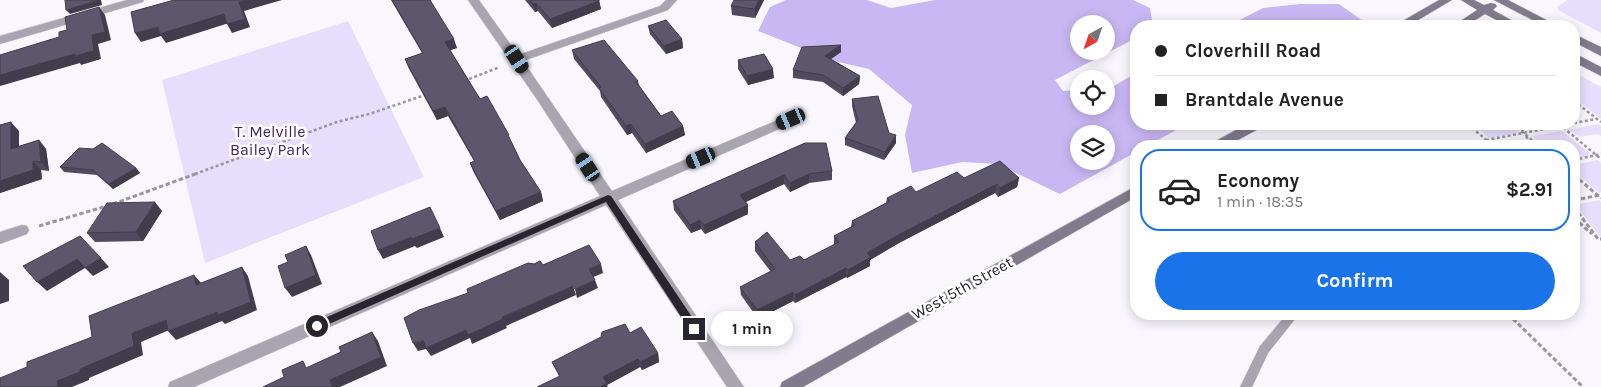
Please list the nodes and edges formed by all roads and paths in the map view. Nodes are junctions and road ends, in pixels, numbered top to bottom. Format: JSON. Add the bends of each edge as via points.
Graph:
{"nodes":[{"id":1,"x":473,"y":0,"type":"edge"},
{"id":2,"x":672,"y":0,"type":"edge"},
{"id":3,"x":1447,"y":0,"type":"edge"},
{"id":4,"x":1466,"y":0,"type":"edge"},
{"id":5,"x":1500,"y":0,"type":"edge"},
{"id":6,"x":134,"y":1,"type":"edge"},
{"id":7,"x":1485,"y":10,"type":"junction"},
{"id":8,"x":1411,"y":20,"type":"edge"},
{"id":9,"x":1468,"y":20,"type":"edge"},
{"id":10,"x":1504,"y":20,"type":"edge"},
{"id":11,"x":1540,"y":20,"type":"edge"},
{"id":12,"x":0,"y":40,"type":"edge"},
{"id":13,"x":1580,"y":41,"type":"edge"},
{"id":14,"x":1601,"y":52,"type":"edge"},
{"id":15,"x":517,"y":59,"type":"junction"},
{"id":16,"x":1580,"y":60,"type":"edge"},
{"id":17,"x":1601,"y":72,"type":"edge"},
{"id":18,"x":456,"y":84,"type":"edge"},
{"id":19,"x":437,"y":91,"type":"edge"},
{"id":20,"x":1580,"y":106,"type":"edge"},
{"id":21,"x":791,"y":119,"type":"dead end"},
{"id":22,"x":1597,"y":119,"type":"junction"},
{"id":23,"x":1580,"y":122,"type":"edge"},
{"id":24,"x":1601,"y":122,"type":"edge"},
{"id":25,"x":1246,"y":130,"type":"edge"},
{"id":26,"x":1475,"y":130,"type":"edge"},
{"id":27,"x":1520,"y":130,"type":"edge"},
{"id":28,"x":1523,"y":130,"type":"edge"},
{"id":29,"x":1538,"y":130,"type":"edge"},
{"id":30,"x":1566,"y":130,"type":"edge"},
{"id":31,"x":1524,"y":133,"type":"junction"},
{"id":32,"x":1228,"y":140,"type":"edge"},
{"id":33,"x":1486,"y":140,"type":"joint"},
{"id":34,"x":1528,"y":140,"type":"edge"},
{"id":35,"x":1533,"y":140,"type":"edge"},
{"id":36,"x":1580,"y":140,"type":"edge"},
{"id":37,"x":1580,"y":140,"type":"edge"},
{"id":38,"x":1599,"y":155,"type":"edge"},
{"id":39,"x":1580,"y":159,"type":"edge"},
{"id":40,"x":1601,"y":159,"type":"edge"},
{"id":41,"x":1580,"y":180,"type":"edge"},
{"id":42,"x":1130,"y":194,"type":"edge"},
{"id":43,"x":1600,"y":196,"type":"edge"},
{"id":44,"x":608,"y":198,"type":"junction"},
{"id":45,"x":1580,"y":199,"type":"edge"},
{"id":46,"x":1580,"y":215,"type":"edge"},
{"id":47,"x":1580,"y":223,"type":"edge"},
{"id":48,"x":22,"y":230,"type":"joint"},
{"id":49,"x":0,"y":238,"type":"edge"},
{"id":50,"x":1600,"y":240,"type":"edge"},
{"id":51,"x":1288,"y":320,"type":"edge"},
{"id":52,"x":1514,"y":320,"type":"edge"},
{"id":53,"x":176,"y":387,"type":"edge"},
{"id":54,"x":736,"y":387,"type":"edge"},
{"id":55,"x":788,"y":387,"type":"edge"},
{"id":56,"x":1246,"y":387,"type":"edge"},
{"id":57,"x":1583,"y":387,"type":"edge"}],
"edges":[{"from":1,"to":15,"type":"street"},
{"from":2,"to":15,"type":"street","via":[[664,8]]},
{"from":3,"to":8,"type":"main road"},
{"from":4,"to":7,"type":"main road"},
{"from":5,"to":7,"type":"main road"},
{"from":5,"to":11,"type":"main road"},
{"from":6,"to":12,"type":"street"},
{"from":7,"to":9,"type":"main road"},
{"from":7,"to":10,"type":"main road"},
{"from":13,"to":14,"type":"main road"},
{"from":15,"to":18,"type":"path"},
{"from":15,"to":44,"type":"street"},
{"from":16,"to":17,"type":"main road"},
{"from":19,"to":48,"type":"path","via":[[253,151],[80,215]]},
{"from":20,"to":22,"type":"path"},
{"from":21,"to":44,"type":"street"},
{"from":22,"to":23,"type":"path"},
{"from":22,"to":24,"type":"path"},
{"from":25,"to":32,"type":"main road"},
{"from":26,"to":33,"type":"path"},
{"from":27,"to":31,"type":"path"},
{"from":28,"to":31,"type":"path"},
{"from":29,"to":31,"type":"path"},
{"from":30,"to":37,"type":"path"},
{"from":31,"to":33,"type":"path"},
{"from":31,"to":34,"type":"path"},
{"from":31,"to":35,"type":"path"},
{"from":36,"to":38,"type":"path"},
{"from":38,"to":39,"type":"path"},
{"from":38,"to":40,"type":"path"},
{"from":41,"to":43,"type":"path"},
{"from":42,"to":55,"type":"main road","name":"West 5th Street"},
{"from":43,"to":45,"type":"path"},
{"from":44,"to":53,"type":"street"},
{"from":44,"to":54,"type":"street","via":[[683,314]]},
{"from":46,"to":50,"type":"path"},
{"from":47,"to":50,"type":"path"},
{"from":48,"to":49,"type":"street"},
{"from":51,"to":56,"type":"lane","via":[[1264,350]]},
{"from":52,"to":57,"type":"path"}]}
